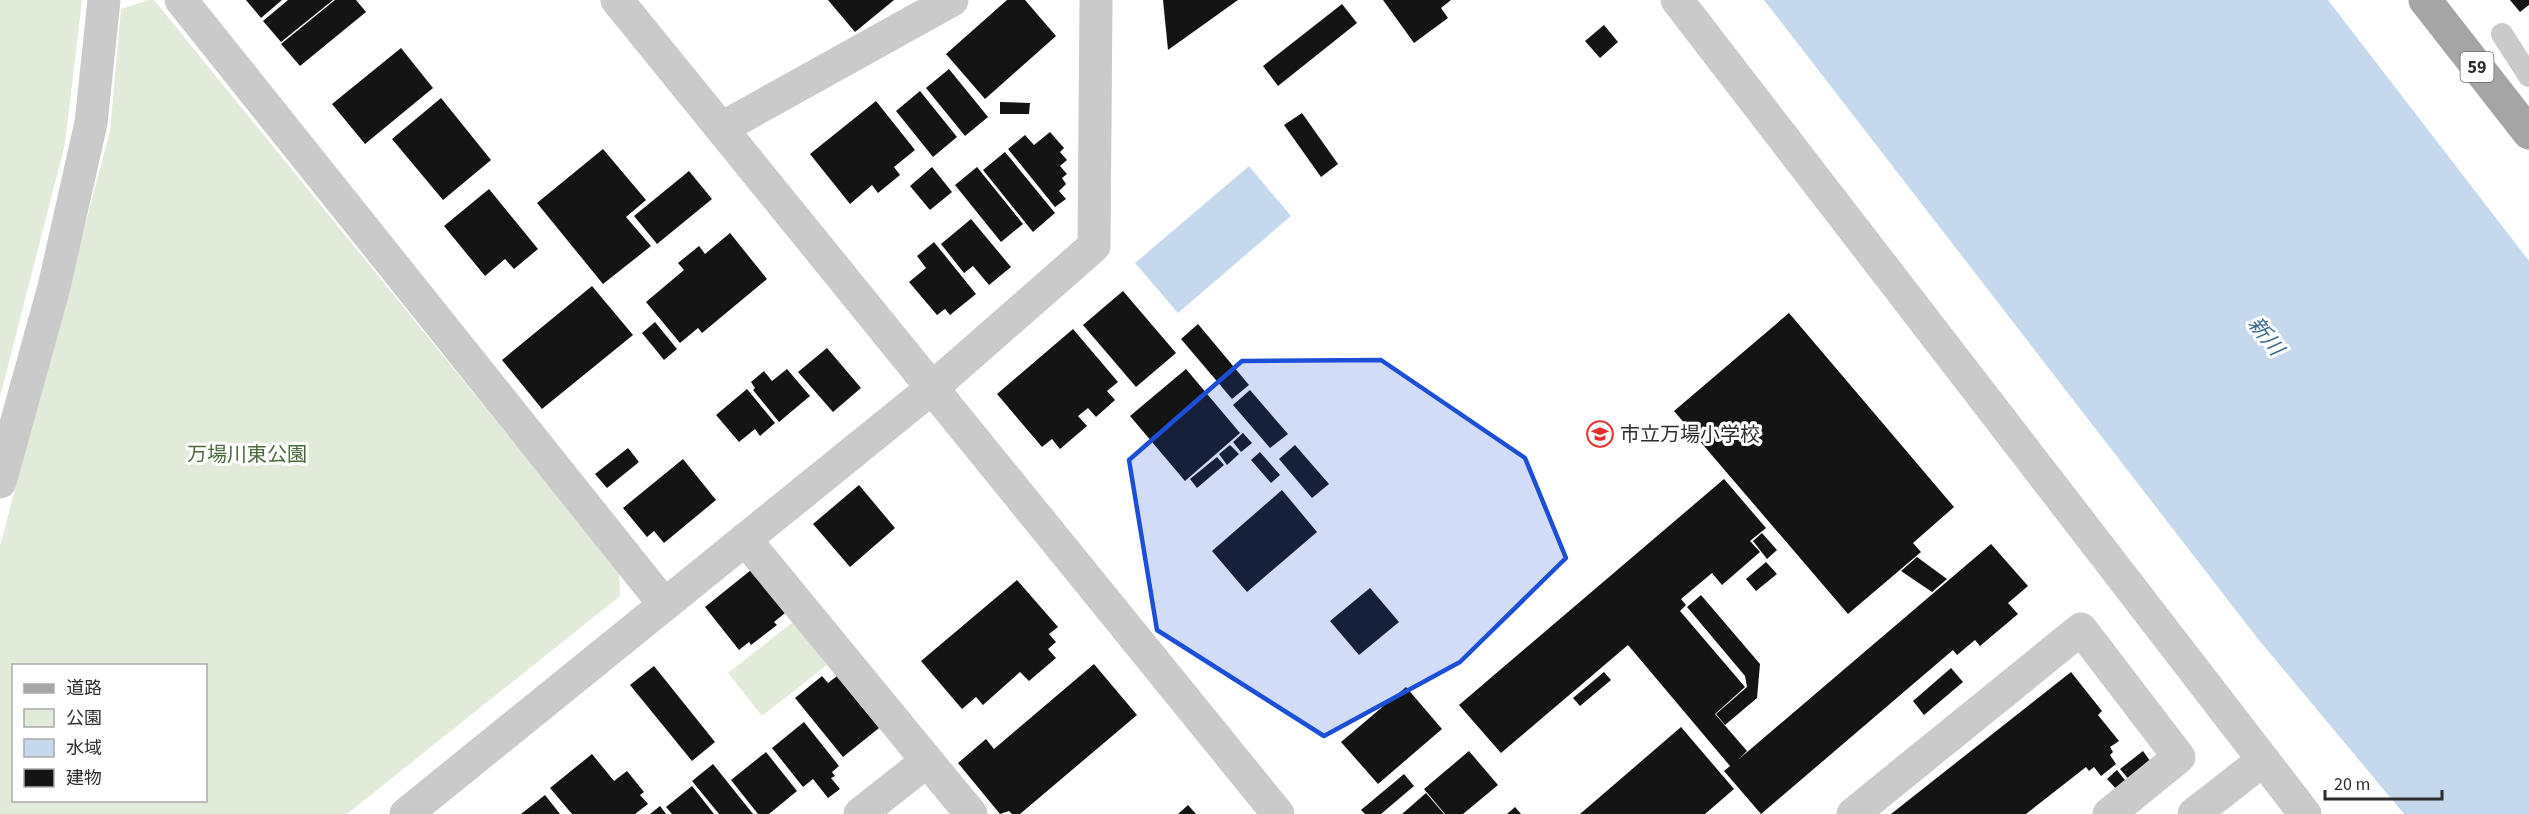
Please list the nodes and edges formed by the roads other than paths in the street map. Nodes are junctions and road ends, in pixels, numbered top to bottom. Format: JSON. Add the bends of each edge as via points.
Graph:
{"nodes":[{"id":1,"x":104,"y":0,"type":"edge"},
{"id":2,"x":181,"y":0,"type":"edge"},
{"id":3,"x":617,"y":0,"type":"edge"},
{"id":4,"x":952,"y":0,"type":"edge"},
{"id":5,"x":1096,"y":0,"type":"edge"},
{"id":6,"x":1677,"y":0,"type":"edge"},
{"id":7,"x":2425,"y":0,"type":"edge"},
{"id":8,"x":2502,"y":34,"type":"dead end"},
{"id":9,"x":2529,"y":76,"type":"edge"},
{"id":10,"x":2526,"y":124,"type":"edge"},
{"id":11,"x":722,"y":128,"type":"junction"},
{"id":12,"x":931,"y":389,"type":"junction"},
{"id":13,"x":0,"y":482,"type":"edge"},
{"id":14,"x":745,"y":539,"type":"junction"},
{"id":15,"x":664,"y":604,"type":"junction"},
{"id":16,"x":927,"y":760,"type":"junction"},
{"id":17,"x":2262,"y":760,"type":"junction"},
{"id":18,"x":406,"y":814,"type":"edge"},
{"id":19,"x":860,"y":814,"type":"edge"},
{"id":20,"x":970,"y":814,"type":"edge"},
{"id":21,"x":1278,"y":814,"type":"edge"},
{"id":22,"x":1853,"y":814,"type":"edge"},
{"id":23,"x":2109,"y":814,"type":"edge"},
{"id":24,"x":2194,"y":814,"type":"edge"},
{"id":25,"x":2305,"y":814,"type":"edge"}],
"edges":[{"from":1,"to":13,"type":"street","via":[[91,123],[54,287]]},
{"from":2,"to":15,"type":"street"},
{"from":3,"to":11,"type":"street"},
{"from":4,"to":11,"type":"street"},
{"from":5,"to":12,"type":"street","via":[[1094,246]]},
{"from":6,"to":17,"type":"street"},
{"from":7,"to":10,"type":"main road","number":"59"},
{"from":8,"to":9,"type":"lane"},
{"from":11,"to":12,"type":"street"},
{"from":12,"to":14,"type":"street"},
{"from":12,"to":21,"type":"street"},
{"from":14,"to":15,"type":"street"},
{"from":14,"to":16,"type":"street"},
{"from":15,"to":18,"type":"street"},
{"from":16,"to":19,"type":"street"},
{"from":16,"to":20,"type":"street"},
{"from":17,"to":24,"type":"street"},
{"from":17,"to":25,"type":"street"},
{"from":22,"to":23,"type":"street","via":[[2081,628],[2179,757]]}]}
